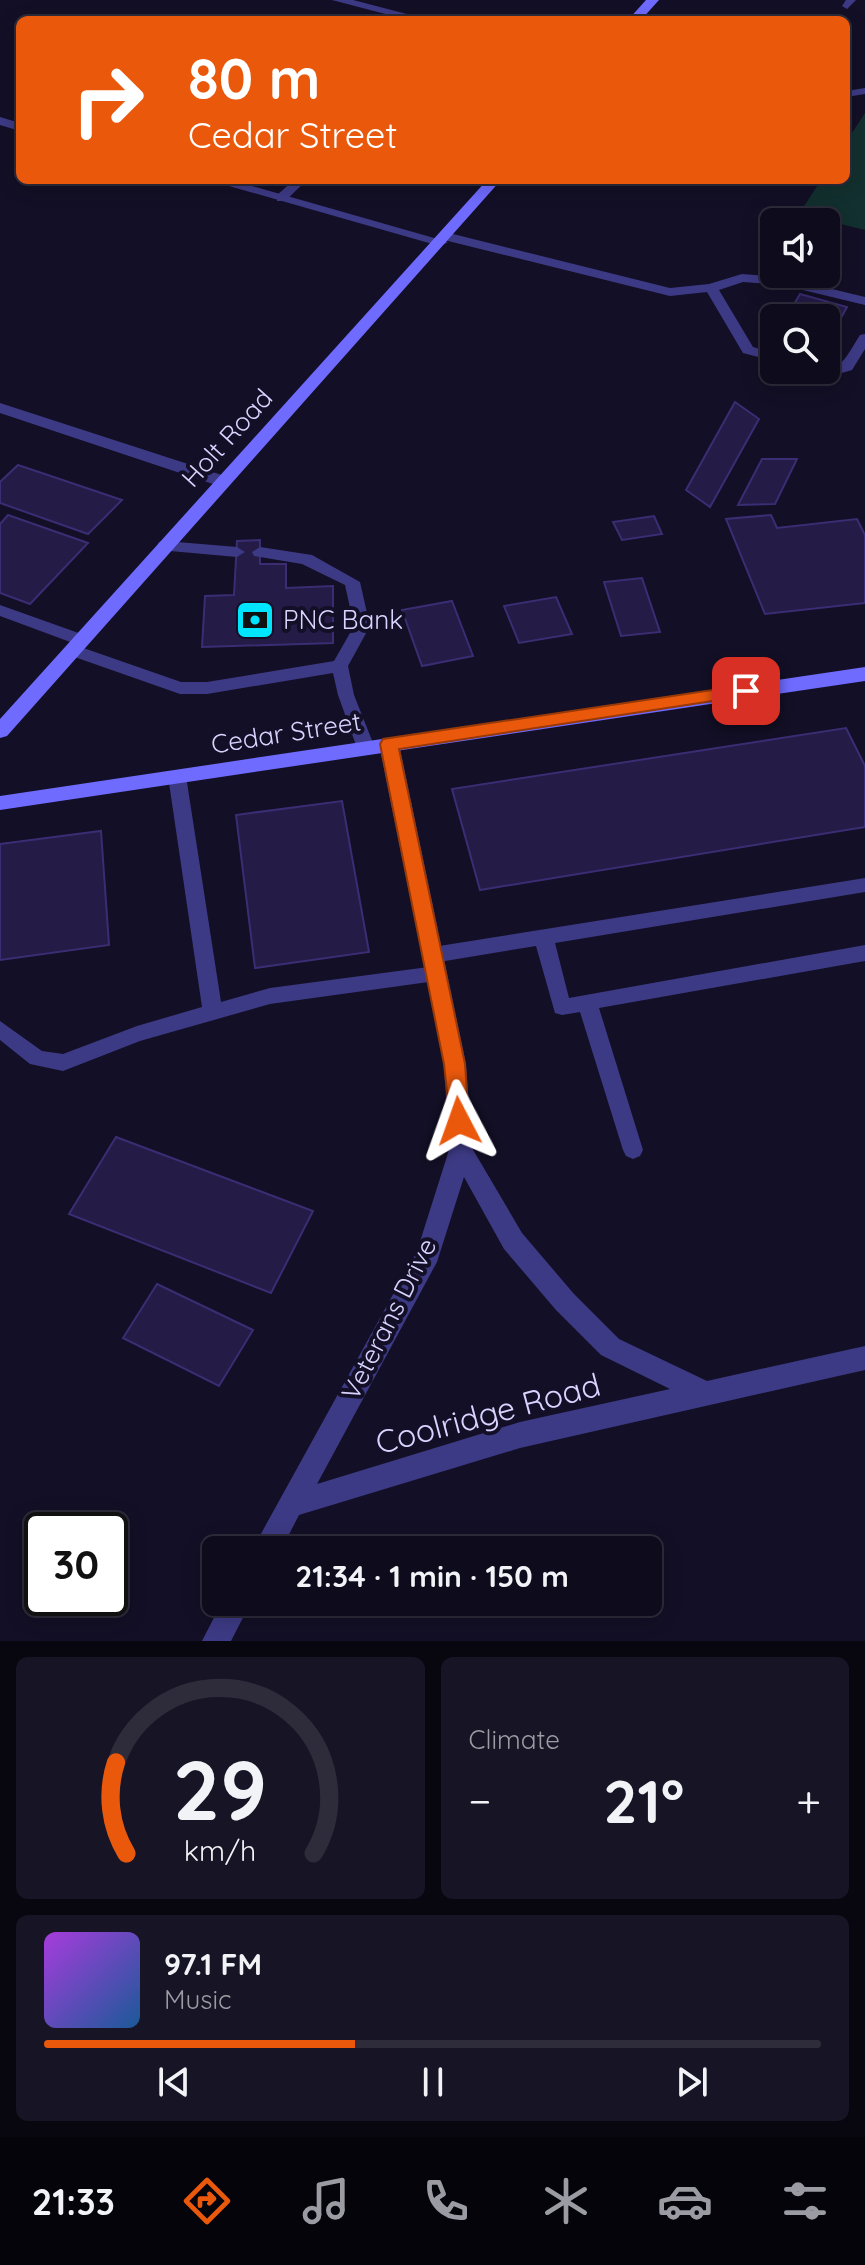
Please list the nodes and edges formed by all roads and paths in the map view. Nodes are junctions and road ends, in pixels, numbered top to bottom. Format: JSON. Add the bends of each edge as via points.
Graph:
{"nodes":[{"id":1,"x":338,"y":0,"type":"edge"},
{"id":2,"x":653,"y":0,"type":"edge"},
{"id":3,"x":407,"y":16,"type":"edge"},
{"id":4,"x":638,"y":16,"type":"edge"},
{"id":5,"x":230,"y":184,"type":"edge"},
{"id":6,"x":297,"y":184,"type":"edge"},
{"id":7,"x":491,"y":184,"type":"edge"},
{"id":8,"x":281,"y":198,"type":"junction"},
{"id":9,"x":443,"y":239,"type":"junction"},
{"id":10,"x":711,"y":288,"type":"junction"},
{"id":11,"x":865,"y":301,"type":"edge"},
{"id":12,"x":865,"y":338,"type":"edge"},
{"id":13,"x":760,"y":353,"type":"edge"},
{"id":14,"x":840,"y":369,"type":"edge"},
{"id":15,"x":0,"y":408,"type":"edge"},
{"id":16,"x":222,"y":481,"type":"junction"},
{"id":17,"x":165,"y":546,"type":"junction"},
{"id":18,"x":237,"y":552,"type":"dead end"},
{"id":19,"x":260,"y":552,"type":"dead end"},
{"id":20,"x":0,"y":610,"type":"edge"},
{"id":21,"x":77,"y":645,"type":"junction"},
{"id":22,"x":340,"y":666,"type":"junction"},
{"id":23,"x":865,"y":674,"type":"edge"},
{"id":24,"x":0,"y":731,"type":"edge"},
{"id":25,"x":377,"y":746,"type":"junction"},
{"id":26,"x":177,"y":776,"type":"junction"},
{"id":27,"x":0,"y":803,"type":"edge"},
{"id":28,"x":865,"y":885,"type":"edge"},
{"id":29,"x":544,"y":938,"type":"junction"},
{"id":30,"x":865,"y":953,"type":"edge"},
{"id":31,"x":434,"y":965,"type":"junction"},
{"id":32,"x":587,"y":1002,"type":"junction"},
{"id":33,"x":213,"y":1013,"type":"junction"},
{"id":34,"x":0,"y":1029,"type":"edge"},
{"id":35,"x":461,"y":1150,"type":"junction"},
{"id":36,"x":633,"y":1150,"type":"dead end"},
{"id":37,"x":865,"y":1358,"type":"edge"},
{"id":38,"x":706,"y":1394,"type":"junction"},
{"id":39,"x":290,"y":1505,"type":"junction"},
{"id":40,"x":273,"y":1536,"type":"edge"},
{"id":41,"x":229,"y":1616,"type":"edge"},
{"id":42,"x":216,"y":1641,"type":"edge"}],
"edges":[{"from":1,"to":3,"type":"street"},
{"from":2,"to":4,"type":"main road"},
{"from":5,"to":8,"type":"street"},
{"from":6,"to":8,"type":"lane"},
{"from":7,"to":9,"type":"main road","name":"Holt Road"},
{"from":8,"to":9,"type":"street"},
{"from":9,"to":10,"type":"lane","via":[[670,292]]},
{"from":9,"to":16,"type":"main road","name":"Holt Road"},
{"from":10,"to":11,"type":"lane","via":[[742,278],[782,281]]},
{"from":10,"to":13,"type":"lane","via":[[748,350]]},
{"from":12,"to":14,"type":"lane","via":[[847,367]]},
{"from":15,"to":16,"type":"street"},
{"from":16,"to":17,"type":"main road","name":"Holt Road"},
{"from":17,"to":18,"type":"lane"},
{"from":17,"to":21,"type":"main road","name":"Holt Road"},
{"from":19,"to":22,"type":"lane","via":[[306,559],[352,582],[362,626]]},
{"from":20,"to":21,"type":"lane"},
{"from":21,"to":22,"type":"lane","via":[[180,688]]},
{"from":21,"to":24,"type":"main road","name":"Holt Road"},
{"from":22,"to":25,"type":"lane","via":[[346,695]]},
{"from":23,"to":25,"type":"main road","name":"Cedar Street"},
{"from":25,"to":26,"type":"main road","name":"Cedar Street"},
{"from":25,"to":31,"type":"street","name":"Veterans Drive"},
{"from":26,"to":27,"type":"main road","name":"Cedar Street"},
{"from":26,"to":33,"type":"lane"},
{"from":28,"to":29,"type":"lane"},
{"from":29,"to":31,"type":"lane"},
{"from":29,"to":32,"type":"lane","via":[[562,1007]]},
{"from":30,"to":32,"type":"lane"},
{"from":31,"to":33,"type":"lane","via":[[270,996]]},
{"from":31,"to":35,"type":"street","name":"Veterans Drive","via":[[455,1064]]},
{"from":32,"to":36,"type":"lane"},
{"from":33,"to":34,"type":"lane","via":[[137,1034],[63,1063],[37,1058]]},
{"from":35,"to":38,"type":"street","name":"Coolridge Road","via":[[513,1241],[610,1347]]},
{"from":35,"to":39,"type":"street","name":"Veterans Drive","via":[[428,1254]]},
{"from":37,"to":38,"type":"street","name":"Coolridge Road"},
{"from":38,"to":39,"type":"street","name":"Coolridge Road","via":[[520,1435]]},
{"from":39,"to":40,"type":"street","name":"Veterans Drive"},
{"from":41,"to":42,"type":"street"}]}
